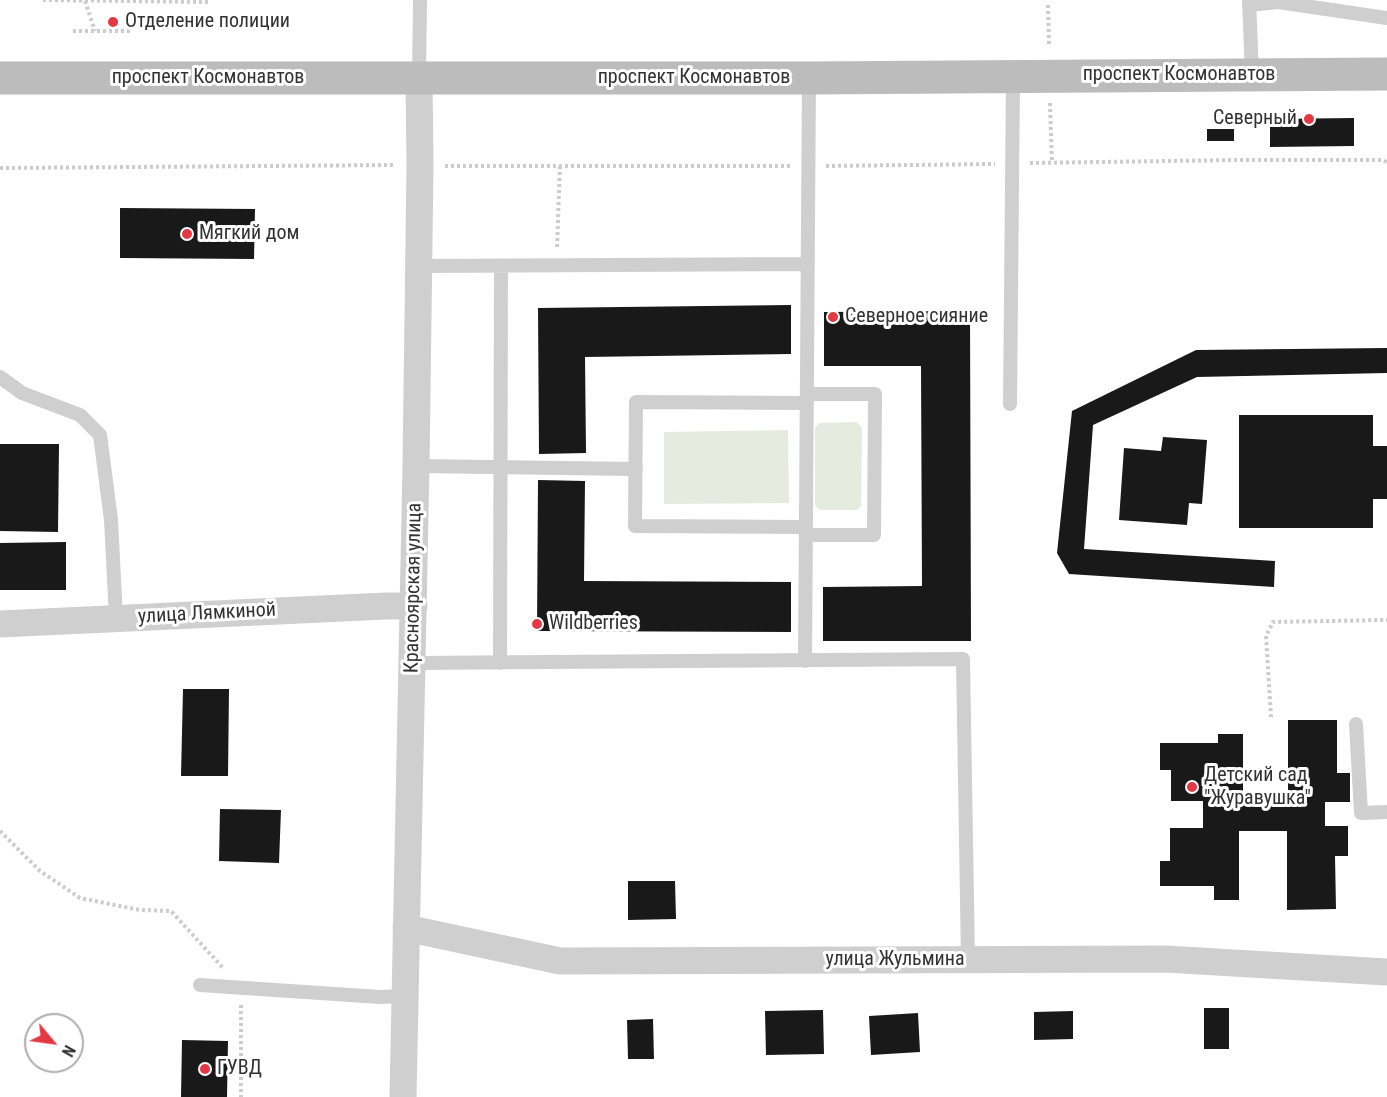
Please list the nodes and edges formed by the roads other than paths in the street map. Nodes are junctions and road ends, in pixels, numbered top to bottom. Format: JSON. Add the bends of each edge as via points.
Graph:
{"nodes":[{"id":1,"x":420,"y":0,"type":"edge"},
{"id":2,"x":1249,"y":2,"type":"edge"},
{"id":3,"x":1387,"y":18,"type":"edge"},
{"id":4,"x":1387,"y":74,"type":"edge"},
{"id":5,"x":1252,"y":75,"type":"junction"},
{"id":6,"x":1013,"y":77,"type":"junction"},
{"id":7,"x":0,"y":78,"type":"edge"},
{"id":8,"x":419,"y":78,"type":"junction"},
{"id":9,"x":809,"y":78,"type":"junction"},
{"id":10,"x":808,"y":264,"type":"junction"},
{"id":11,"x":418,"y":266,"type":"junction"},
{"id":12,"x":501,"y":266,"type":"junction"},
{"id":13,"x":0,"y":377,"type":"edge"},
{"id":14,"x":807,"y":398,"type":"junction"},
{"id":15,"x":1010,"y":404,"type":"dead end"},
{"id":16,"x":416,"y":466,"type":"junction"},
{"id":17,"x":501,"y":467,"type":"junction"},
{"id":18,"x":636,"y":468,"type":"junction"},
{"id":19,"x":806,"y":531,"type":"junction"},
{"id":20,"x":414,"y":606,"type":"junction"},
{"id":21,"x":116,"y":618,"type":"junction"},
{"id":22,"x":0,"y":624,"type":"edge"},
{"id":23,"x":805,"y":661,"type":"junction"},
{"id":24,"x":412,"y":663,"type":"junction"},
{"id":25,"x":500,"y":663,"type":"junction"},
{"id":26,"x":1356,"y":724,"type":"dead end"},
{"id":27,"x":1387,"y":812,"type":"edge"},
{"id":28,"x":406,"y":928,"type":"junction"},
{"id":29,"x":968,"y":960,"type":"junction"},
{"id":30,"x":1387,"y":972,"type":"edge"},
{"id":31,"x":200,"y":985,"type":"dead end"},
{"id":32,"x":404,"y":996,"type":"junction"},
{"id":33,"x":403,"y":1097,"type":"edge"}],
"edges":[{"from":1,"to":8,"type":"lane"},
{"from":2,"to":3,"type":"lane","via":[[1278,2]]},
{"from":2,"to":5,"type":"lane"},
{"from":4,"to":5,"type":"main road","name":"проспект Космонавтов"},
{"from":5,"to":6,"type":"main road","name":"проспект Космонавтов"},
{"from":6,"to":9,"type":"main road","name":"проспект Космонавтов"},
{"from":6,"to":15,"type":"lane"},
{"from":7,"to":8,"type":"main road","name":"проспект Космонавтов"},
{"from":8,"to":9,"type":"main road","name":"проспект Космонавтов"},
{"from":8,"to":11,"type":"street","name":"Красноярская улица"},
{"from":9,"to":10,"type":"lane"},
{"from":10,"to":12,"type":"lane"},
{"from":10,"to":14,"type":"lane"},
{"from":11,"to":12,"type":"lane"},
{"from":11,"to":16,"type":"street","name":"Красноярская улица"},
{"from":12,"to":17,"type":"lane"},
{"from":13,"to":21,"type":"lane","via":[[22,393],[80,415],[100,435],[111,520]]},
{"from":14,"to":18,"type":"lane","via":[[636,402]]},
{"from":14,"to":19,"type":"lane"},
{"from":14,"to":19,"type":"lane","via":[[875,394],[874,535]]},
{"from":16,"to":17,"type":"lane"},
{"from":16,"to":20,"type":"street","name":"Красноярская улица"},
{"from":17,"to":18,"type":"lane"},
{"from":17,"to":25,"type":"lane"},
{"from":18,"to":19,"type":"lane","via":[[635,526]]},
{"from":19,"to":23,"type":"lane"},
{"from":20,"to":21,"type":"street","name":"улица Лямкиной"},
{"from":20,"to":24,"type":"street","name":"Красноярская улица"},
{"from":21,"to":22,"type":"street","name":"улица Лямкиной"},
{"from":23,"to":25,"type":"lane"},
{"from":23,"to":29,"type":"lane","via":[[963,659]]},
{"from":24,"to":25,"type":"lane"},
{"from":24,"to":28,"type":"street","name":"Красноярская улица"},
{"from":26,"to":27,"type":"lane","via":[[1361,813]]},
{"from":28,"to":29,"type":"street","name":"улица Жульмина","via":[[560,961]]},
{"from":28,"to":32,"type":"street","name":"Красноярская улица"},
{"from":29,"to":30,"type":"street","name":"улица Жульмина","via":[[1166,959]]},
{"from":31,"to":32,"type":"lane"},
{"from":32,"to":33,"type":"street","name":"Красноярская улица"}]}
